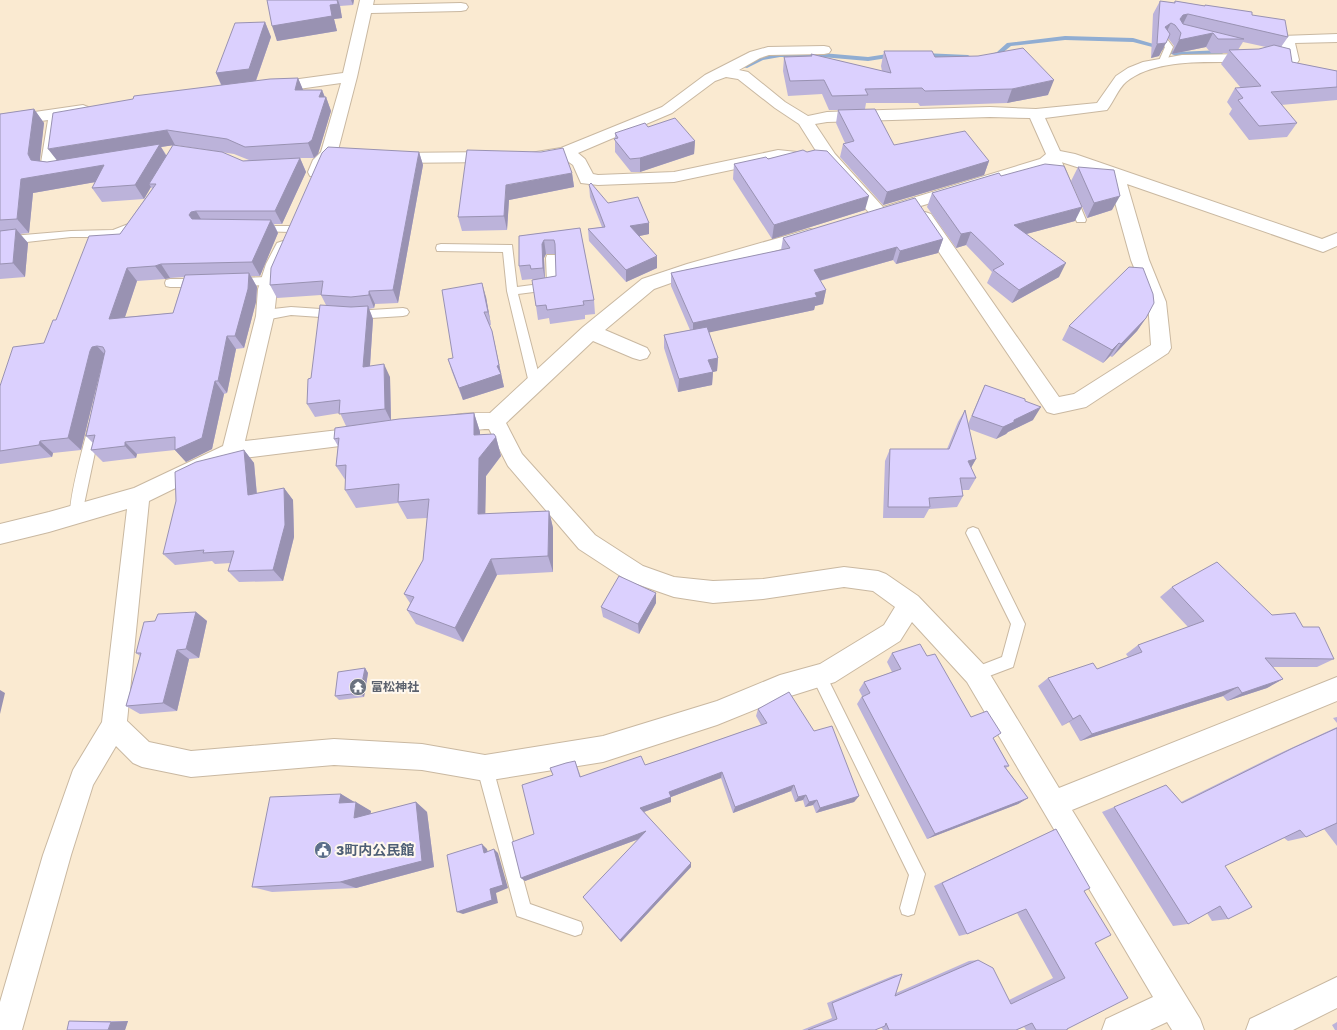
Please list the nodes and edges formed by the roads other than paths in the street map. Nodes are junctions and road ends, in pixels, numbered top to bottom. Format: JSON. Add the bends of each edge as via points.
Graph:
{"nodes":[{"id":1,"x":366,"y":5,"type":"edge"},
{"id":2,"x":461,"y":7,"type":"dead end"},
{"id":3,"x":1337,"y":38,"type":"edge"},
{"id":4,"x":1164,"y":41,"type":"edge"},
{"id":5,"x":1232,"y":45,"type":"edge"},
{"id":6,"x":824,"y":50,"type":"dead end"},
{"id":7,"x":1265,"y":53,"type":"junction"},
{"id":8,"x":1162,"y":63,"type":"junction"},
{"id":9,"x":724,"y":72,"type":"junction"},
{"id":10,"x":350,"y":77,"type":"junction"},
{"id":11,"x":258,"y":90,"type":"edge"},
{"id":12,"x":94,"y":109,"type":"edge"},
{"id":13,"x":55,"y":113,"type":"junction"},
{"id":14,"x":1036,"y":114,"type":"junction"},
{"id":15,"x":805,"y":121,"type":"junction"},
{"id":16,"x":0,"y":122,"type":"edge"},
{"id":17,"x":564,"y":153,"type":"junction"},
{"id":18,"x":1054,"y":155,"type":"junction"},
{"id":19,"x":374,"y":157,"type":"edge"},
{"id":20,"x":830,"y":158,"type":"junction"},
{"id":21,"x":86,"y":165,"type":"edge"},
{"id":22,"x":1116,"y":175,"type":"junction"},
{"id":23,"x":310,"y":186,"type":"edge"},
{"id":24,"x":915,"y":204,"type":"junction"},
{"id":25,"x":880,"y":214,"type":"junction"},
{"id":26,"x":140,"y":218,"type":"edge"},
{"id":27,"x":860,"y":219,"type":"edge"},
{"id":28,"x":1081,"y":220,"type":"edge"},
{"id":29,"x":293,"y":222,"type":"joint"},
{"id":30,"x":251,"y":229,"type":"edge"},
{"id":31,"x":827,"y":230,"type":"edge"},
{"id":32,"x":0,"y":241,"type":"edge"},
{"id":33,"x":1332,"y":245,"type":"edge"},
{"id":34,"x":442,"y":248,"type":"dead end"},
{"id":35,"x":551,"y":258,"type":"dead end"},
{"id":36,"x":268,"y":281,"type":"junction"},
{"id":37,"x":225,"y":282,"type":"edge"},
{"id":38,"x":170,"y":283,"type":"dead end"},
{"id":39,"x":210,"y":283,"type":"edge"},
{"id":40,"x":512,"y":292,"type":"junction"},
{"id":41,"x":403,"y":312,"type":"dead end"},
{"id":42,"x":265,"y":316,"type":"junction"},
{"id":43,"x":590,"y":332,"type":"junction"},
{"id":44,"x":640,"y":353,"type":"dead end"},
{"id":45,"x":535,"y":383,"type":"junction"},
{"id":46,"x":99,"y":409,"type":"edge"},
{"id":47,"x":495,"y":422,"type":"junction"},
{"id":48,"x":428,"y":427,"type":"edge"},
{"id":49,"x":381,"y":432,"type":"edge"},
{"id":50,"x":232,"y":451,"type":"junction"},
{"id":51,"x":139,"y":496,"type":"junction"},
{"id":52,"x":76,"y":514,"type":"junction"},
{"id":53,"x":973,"y":533,"type":"dead end"},
{"id":54,"x":0,"y":534,"type":"edge"},
{"id":55,"x":910,"y":604,"type":"junction"},
{"id":56,"x":976,"y":674,"type":"junction"},
{"id":57,"x":820,"y":676,"type":"junction"},
{"id":58,"x":1337,"y":689,"type":"edge"},
{"id":59,"x":114,"y":726,"type":"junction"},
{"id":60,"x":485,"y":768,"type":"junction"},
{"id":61,"x":1054,"y":804,"type":"junction"},
{"id":62,"x":908,"y":908,"type":"dead end"},
{"id":63,"x":576,"y":928,"type":"dead end"},
{"id":64,"x":1337,"y":992,"type":"edge"},
{"id":65,"x":1172,"y":1004,"type":"junction"},
{"id":66,"x":6,"y":1030,"type":"edge"},
{"id":67,"x":1117,"y":1030,"type":"edge"},
{"id":68,"x":1189,"y":1030,"type":"edge"},
{"id":69,"x":1261,"y":1030,"type":"edge"}],
"edges":[{"from":1,"to":2,"type":"street"},
{"from":1,"to":10,"type":"street"},
{"from":3,"to":7,"type":"street","via":[[1287,39],[1292,60]]},
{"from":4,"to":8,"type":"lane","via":[[1169,47]]},
{"from":5,"to":7,"type":"street"},
{"from":6,"to":9,"type":"street","via":[[768,51]]},
{"from":7,"to":8,"type":"street","via":[[1250,58],[1177,60]]},
{"from":8,"to":14,"type":"street","via":[[1147,65],[1120,80],[1102,107]]},
{"from":9,"to":15,"type":"street","via":[[742,75]]},
{"from":9,"to":17,"type":"street","via":[[710,78],[667,110]]},
{"from":10,"to":11,"type":"street"},
{"from":10,"to":23,"type":"street","via":[[324,160]]},
{"from":12,"to":13,"type":"street"},
{"from":13,"to":16,"type":"street"},
{"from":13,"to":21,"type":"street","via":[[48,170]]},
{"from":14,"to":15,"type":"street","via":[[990,112],[883,115],[827,117]]},
{"from":14,"to":18,"type":"street"},
{"from":15,"to":20,"type":"street"},
{"from":17,"to":19,"type":"street","via":[[540,158]]},
{"from":17,"to":20,"type":"street","via":[[574,155],[587,178],[598,180],[674,177],[778,155]]},
{"from":18,"to":22,"type":"street"},
{"from":18,"to":24,"type":"street","via":[[1046,163]]},
{"from":18,"to":28,"type":"lane"},
{"from":20,"to":25,"type":"street"},
{"from":22,"to":24,"type":"street","via":[[1140,260],[1157,302],[1161,348],[1079,401],[1054,406]]},
{"from":22,"to":33,"type":"street"},
{"from":24,"to":25,"type":"street"},
{"from":25,"to":27,"type":"street"},
{"from":26,"to":32,"type":"lane","via":[[129,230],[117,233],[71,234]]},
{"from":29,"to":30,"type":"lane"},
{"from":29,"to":36,"type":"street"},
{"from":31,"to":43,"type":"street","via":[[693,268],[648,284]]},
{"from":34,"to":40,"type":"lane","via":[[508,248]]},
{"from":35,"to":40,"type":"lane","via":[[553,286]]},
{"from":36,"to":37,"type":"lane"},
{"from":36,"to":42,"type":"street"},
{"from":38,"to":39,"type":"lane"},
{"from":40,"to":45,"type":"lane"},
{"from":41,"to":42,"type":"lane","via":[[356,315],[304,311]]},
{"from":42,"to":50,"type":"street"},
{"from":43,"to":44,"type":"street"},
{"from":43,"to":45,"type":"street"},
{"from":45,"to":47,"type":"street"},
{"from":46,"to":52,"type":"lane"},
{"from":47,"to":48,"type":"street","via":[[471,421]]},
{"from":47,"to":55,"type":"street","via":[[515,460],[587,542],[636,574],[674,587],[713,592],[763,589],[844,576],[878,581]]},
{"from":49,"to":50,"type":"street"},
{"from":50,"to":51,"type":"street"},
{"from":51,"to":52,"type":"street"},
{"from":51,"to":59,"type":"street"},
{"from":52,"to":54,"type":"street"},
{"from":53,"to":56,"type":"lane","via":[[1018,624],[1008,662]]},
{"from":55,"to":56,"type":"street"},
{"from":55,"to":57,"type":"street","via":[[892,633]]},
{"from":56,"to":61,"type":"street"},
{"from":57,"to":60,"type":"street","via":[[780,688],[717,713],[603,749]]},
{"from":57,"to":62,"type":"lane","via":[[917,874]]},
{"from":58,"to":61,"type":"street"},
{"from":59,"to":60,"type":"street","via":[[142,754],[191,764],[334,752],[422,757]]},
{"from":59,"to":66,"type":"street","via":[[82,779]]},
{"from":60,"to":63,"type":"lane","via":[[523,910]]},
{"from":61,"to":65,"type":"street"},
{"from":64,"to":69,"type":"street"},
{"from":65,"to":67,"type":"street"},
{"from":65,"to":68,"type":"street"}]}
